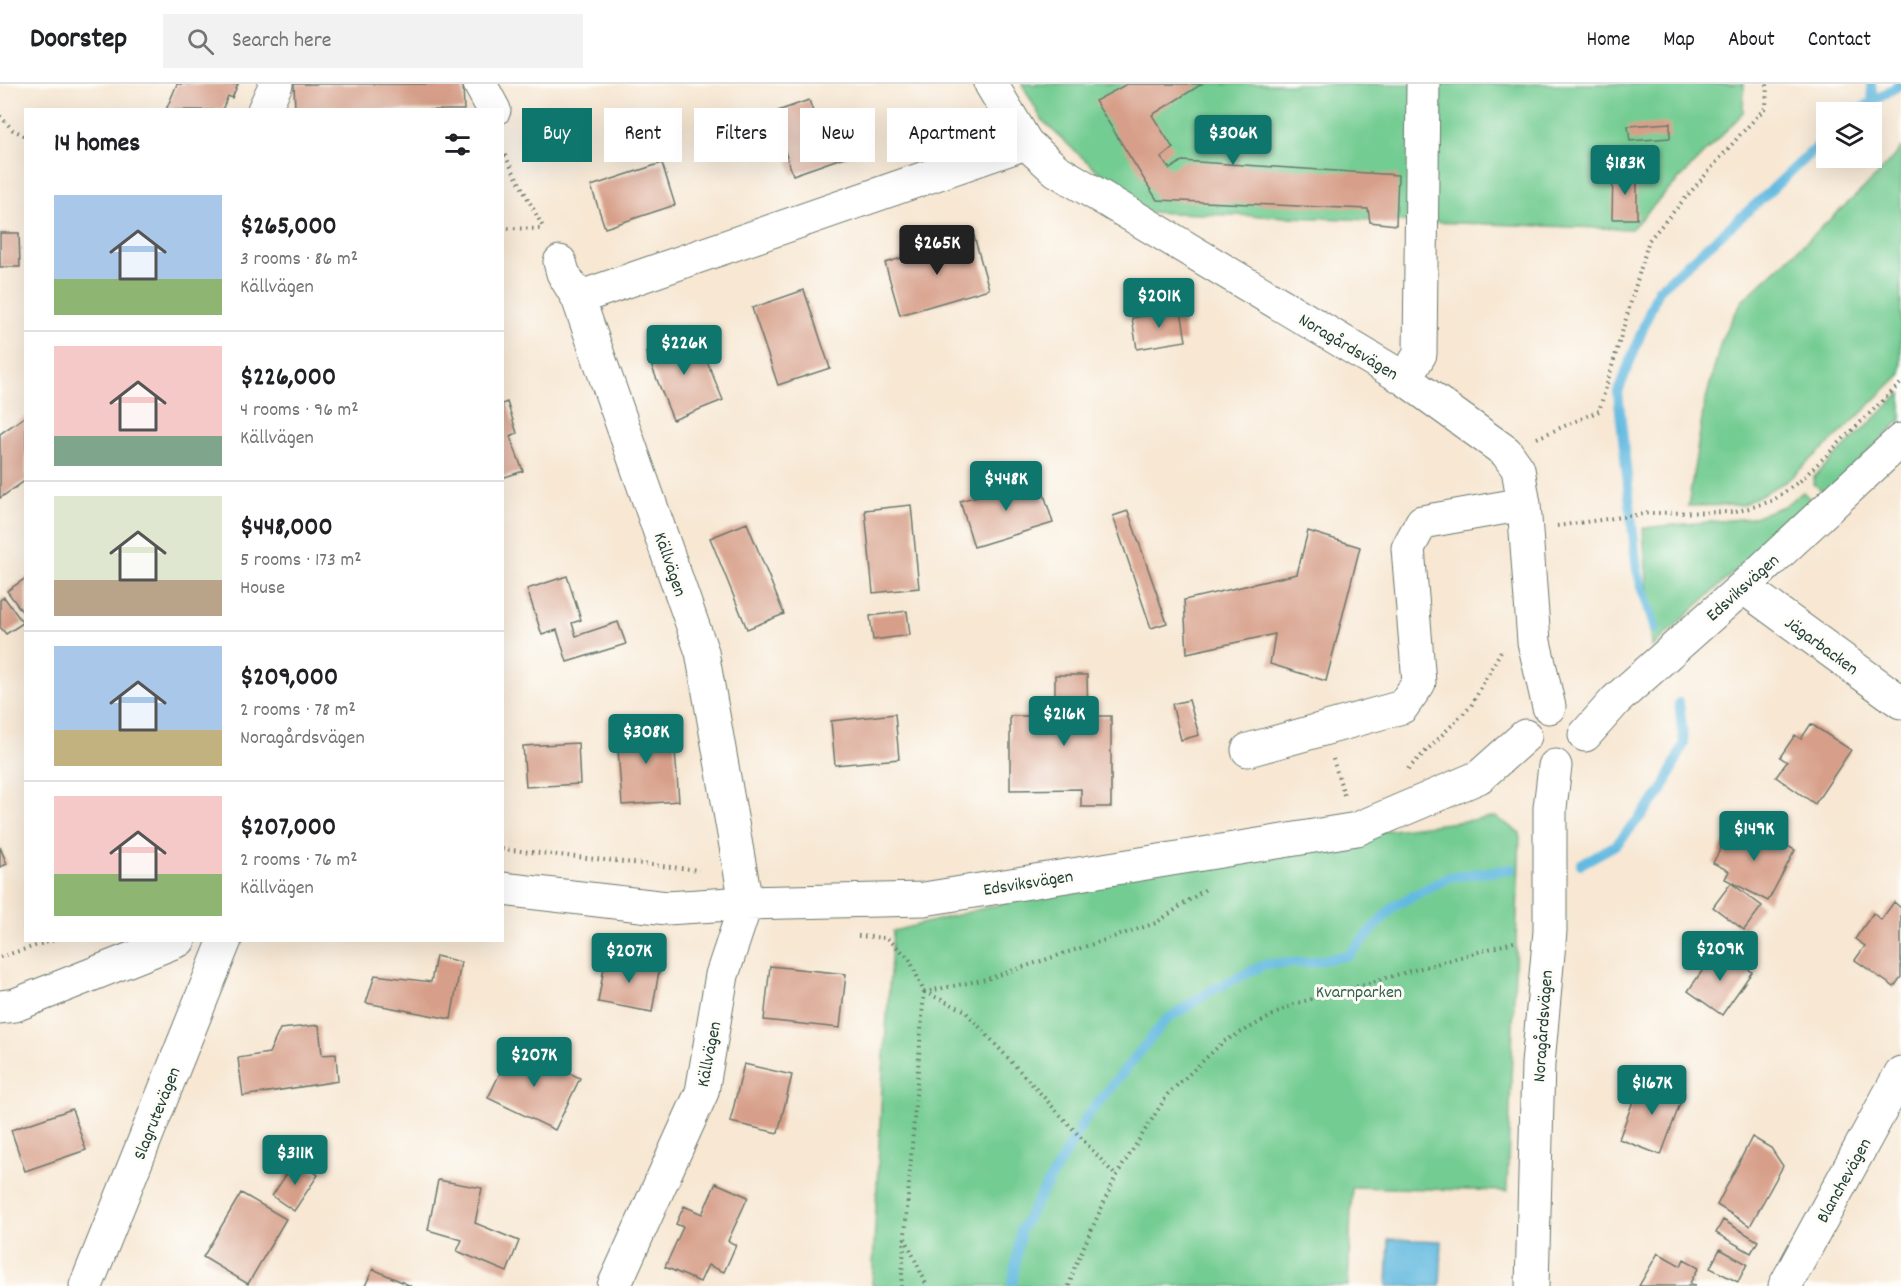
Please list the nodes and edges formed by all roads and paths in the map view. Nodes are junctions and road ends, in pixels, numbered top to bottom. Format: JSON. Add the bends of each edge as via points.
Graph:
{"nodes":[{"id":1,"x":276,"y":84,"type":"edge"},
{"id":2,"x":480,"y":84,"type":"edge"},
{"id":3,"x":991,"y":84,"type":"edge"},
{"id":4,"x":1423,"y":84,"type":"edge"},
{"id":5,"x":1767,"y":84,"type":"edge"},
{"id":6,"x":265,"y":108,"type":"edge"},
{"id":7,"x":493,"y":108,"type":"edge"},
{"id":8,"x":0,"y":116,"type":"edge"},
{"id":9,"x":24,"y":135,"type":"edge"},
{"id":10,"x":1026,"y":143,"type":"junction"},
{"id":11,"x":504,"y":154,"type":"edge"},
{"id":12,"x":544,"y":229,"type":"dead end"},
{"id":13,"x":560,"y":262,"type":"dead end"},
{"id":14,"x":578,"y":298,"type":"junction"},
{"id":15,"x":1405,"y":379,"type":"junction"},
{"id":16,"x":1901,"y":383,"type":"edge"},
{"id":17,"x":1901,"y":440,"type":"edge"},
{"id":18,"x":1506,"y":452,"type":"junction"},
{"id":19,"x":1524,"y":504,"type":"junction"},
{"id":20,"x":1612,"y":518,"type":"dead end"},
{"id":21,"x":1743,"y":587,"type":"junction"},
{"id":22,"x":1504,"y":645,"type":"dead end"},
{"id":23,"x":1901,"y":702,"type":"edge"},
{"id":24,"x":1549,"y":707,"type":"junction"},
{"id":25,"x":1323,"y":730,"type":"junction"},
{"id":26,"x":1585,"y":735,"type":"junction"},
{"id":27,"x":1525,"y":736,"type":"junction"},
{"id":28,"x":1248,"y":750,"type":"dead end"},
{"id":29,"x":1555,"y":766,"type":"junction"},
{"id":30,"x":1407,"y":770,"type":"dead end"},
{"id":31,"x":1347,"y":804,"type":"dead end"},
{"id":32,"x":504,"y":849,"type":"edge"},
{"id":33,"x":1233,"y":849,"type":"junction"},
{"id":34,"x":744,"y":889,"type":"junction"},
{"id":35,"x":504,"y":890,"type":"edge"},
{"id":36,"x":1550,"y":931,"type":"junction"},
{"id":37,"x":851,"y":936,"type":"dead end"},
{"id":38,"x":48,"y":942,"type":"edge"},
{"id":39,"x":174,"y":942,"type":"edge"},
{"id":40,"x":224,"y":942,"type":"edge"},
{"id":41,"x":0,"y":957,"type":"edge"},
{"id":42,"x":924,"y":992,"type":"junction"},
{"id":43,"x":0,"y":1007,"type":"edge"},
{"id":44,"x":1901,"y":1073,"type":"edge"},
{"id":45,"x":1116,"y":1176,"type":"junction"},
{"id":46,"x":905,"y":1238,"type":"junction"},
{"id":47,"x":86,"y":1286,"type":"edge"},
{"id":48,"x":614,"y":1286,"type":"edge"},
{"id":49,"x":901,"y":1286,"type":"edge"},
{"id":50,"x":927,"y":1286,"type":"edge"},
{"id":51,"x":1069,"y":1286,"type":"edge"},
{"id":52,"x":1532,"y":1286,"type":"edge"},
{"id":53,"x":1785,"y":1286,"type":"edge"}],
"edges":[{"from":1,"to":6,"type":"street"},
{"from":2,"to":7,"type":"street"},
{"from":3,"to":10,"type":"street","name":"Noragårdsvägen"},
{"from":4,"to":15,"type":"street","via":[[1420,354]]},
{"from":5,"to":18,"type":"path","via":[[1766,107],[1649,240],[1599,411]]},
{"from":8,"to":9,"type":"path"},
{"from":10,"to":14,"type":"street"},
{"from":10,"to":15,"type":"street","name":"Noragårdsvägen","via":[[1056,170]]},
{"from":11,"to":12,"type":"path"},
{"from":13,"to":14,"type":"street","name":"Källvägen"},
{"from":14,"to":34,"type":"street","name":"Källvägen","via":[[702,652]]},
{"from":15,"to":18,"type":"street","name":"Noragårdsvägen"},
{"from":16,"to":20,"type":"path","via":[[1801,480],[1772,501],[1736,512],[1650,513]]},
{"from":17,"to":21,"type":"street","name":"Edsviksvägen"},
{"from":18,"to":19,"type":"street","name":"Noragårdsvägen","via":[[1518,469]]},
{"from":19,"to":24,"type":"street","name":"Noragårdsvägen","via":[[1534,642]]},
{"from":19,"to":25,"type":"street","via":[[1422,522],[1408,548],[1419,683],[1402,707]]},
{"from":21,"to":23,"type":"street","name":"Jägarbacken"},
{"from":21,"to":26,"type":"street","name":"Edsviksvägen","via":[[1616,700]]},
{"from":22,"to":30,"type":"path","via":[[1471,705]]},
{"from":24,"to":26,"type":"street","via":[[1574,713]]},
{"from":24,"to":27,"type":"street","via":[[1529,722]]},
{"from":25,"to":28,"type":"street"},
{"from":25,"to":31,"type":"path"},
{"from":26,"to":29,"type":"street","via":[[1579,754],[1570,762]]},
{"from":27,"to":29,"type":"street","via":[[1533,755]]},
{"from":27,"to":33,"type":"street","name":"Edsviksvägen","via":[[1479,777],[1357,829]]},
{"from":29,"to":36,"type":"street","name":"Noragårdsvägen","via":[[1550,808]]},
{"from":32,"to":34,"type":"path"},
{"from":33,"to":34,"type":"street","name":"Edsviksvägen","via":[[924,899]]},
{"from":33,"to":42,"type":"path","via":[[1218,881],[1156,923],[987,979]]},
{"from":34,"to":35,"type":"street","name":"Edsviksvägen","via":[[667,908]]},
{"from":34,"to":48,"type":"street","name":"Källvägen","via":[[723,975],[702,1092]]},
{"from":36,"to":45,"type":"path","via":[[1294,1004],[1224,1042],[1168,1094]]},
{"from":36,"to":52,"type":"street","name":"Noragårdsvägen","via":[[1538,1064]]},
{"from":37,"to":42,"type":"path","via":[[887,938],[909,958]]},
{"from":38,"to":41,"type":"path"},
{"from":39,"to":43,"type":"street","via":[[15,1005]]},
{"from":40,"to":47,"type":"street","name":"Slagrutevägen"},
{"from":42,"to":45,"type":"path","via":[[964,1010]]},
{"from":42,"to":46,"type":"path"},
{"from":44,"to":53,"type":"street","name":"Blanchevägen"},
{"from":45,"to":51,"type":"path"},
{"from":46,"to":49,"type":"path"},
{"from":46,"to":50,"type":"path"}]}
